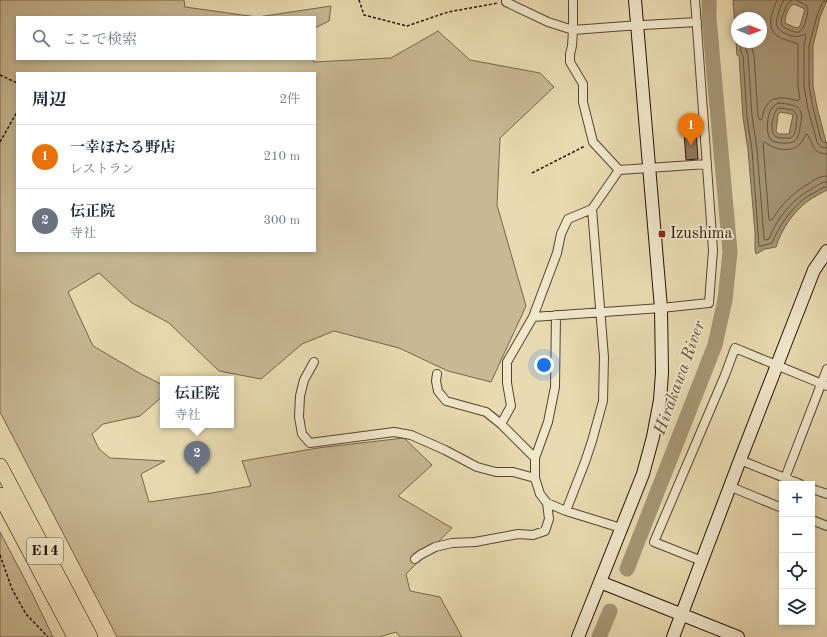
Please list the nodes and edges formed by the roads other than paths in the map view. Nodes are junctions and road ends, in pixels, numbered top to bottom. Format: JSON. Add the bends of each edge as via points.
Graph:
{"nodes":[{"id":1,"x":573,"y":0,"type":"edge"},
{"id":2,"x":635,"y":0,"type":"edge"},
{"id":3,"x":695,"y":0,"type":"edge"},
{"id":4,"x":506,"y":1,"type":"edge"},
{"id":5,"x":697,"y":22,"type":"junction"},
{"id":6,"x":637,"y":26,"type":"junction"},
{"id":7,"x":573,"y":30,"type":"junction"},
{"id":8,"x":707,"y":164,"type":"junction"},
{"id":9,"x":648,"y":169,"type":"junction"},
{"id":10,"x":619,"y":170,"type":"junction"},
{"id":11,"x":592,"y":209,"type":"junction"},
{"id":12,"x":827,"y":251,"type":"edge"},
{"id":13,"x":660,"y":308,"type":"junction"},
{"id":14,"x":600,"y":312,"type":"junction"},
{"id":15,"x":556,"y":315,"type":"junction"},
{"id":16,"x":533,"y":317,"type":"junction"},
{"id":17,"x":314,"y":362,"type":"dead end"},
{"id":18,"x":777,"y":366,"type":"junction"},
{"id":19,"x":827,"y":369,"type":"edge"},
{"id":20,"x":437,"y":374,"type":"dead end"},
{"id":21,"x":824,"y":385,"type":"edge"},
{"id":22,"x":501,"y":424,"type":"junction"},
{"id":23,"x":535,"y":458,"type":"junction"},
{"id":24,"x":740,"y":460,"type":"junction"},
{"id":25,"x":0,"y":466,"type":"edge"},
{"id":26,"x":535,"y":478,"type":"junction"},
{"id":27,"x":785,"y":478,"type":"junction"},
{"id":28,"x":792,"y":481,"type":"edge"},
{"id":29,"x":736,"y":489,"type":"dead end"},
{"id":30,"x":815,"y":490,"type":"edge"},
{"id":31,"x":826,"y":493,"type":"edge"},
{"id":32,"x":0,"y":495,"type":"edge"},
{"id":33,"x":547,"y":503,"type":"junction"},
{"id":34,"x":779,"y":507,"type":"edge"},
{"id":35,"x":566,"y":511,"type":"junction"},
{"id":36,"x":815,"y":521,"type":"edge"},
{"id":37,"x":827,"y":526,"type":"edge"},
{"id":38,"x":621,"y":528,"type":"junction"},
{"id":39,"x":415,"y":559,"type":"dead end"},
{"id":40,"x":702,"y":561,"type":"junction"},
{"id":41,"x":600,"y":582,"type":"junction"},
{"id":42,"x":682,"y":614,"type":"junction"},
{"id":43,"x":75,"y":637,"type":"edge"},
{"id":44,"x":90,"y":637,"type":"edge"},
{"id":45,"x":578,"y":637,"type":"edge"},
{"id":46,"x":673,"y":637,"type":"edge"},
{"id":47,"x":738,"y":637,"type":"edge"}],
"edges":[{"from":1,"to":7,"type":"street"},
{"from":2,"to":6,"type":"street"},
{"from":3,"to":5,"type":"street"},
{"from":4,"to":7,"type":"street","via":[[548,22]]},
{"from":5,"to":6,"type":"street"},
{"from":5,"to":8,"type":"street"},
{"from":6,"to":7,"type":"street"},
{"from":6,"to":9,"type":"street"},
{"from":7,"to":10,"type":"street","via":[[570,62],[583,84],[583,102],[592,142]]},
{"from":8,"to":9,"type":"street"},
{"from":8,"to":13,"type":"street","via":[[713,250],[709,303]]},
{"from":9,"to":10,"type":"street"},
{"from":9,"to":13,"type":"street"},
{"from":10,"to":11,"type":"street"},
{"from":11,"to":14,"type":"street"},
{"from":11,"to":16,"type":"street","via":[[568,219]]},
{"from":12,"to":18,"type":"street","via":[[814,270]]},
{"from":13,"to":14,"type":"street"},
{"from":13,"to":38,"type":"street","via":[[662,373],[659,410],[647,462]]},
{"from":14,"to":15,"type":"street"},
{"from":14,"to":35,"type":"street","via":[[604,357],[603,401],[585,462]]},
{"from":15,"to":16,"type":"street"},
{"from":15,"to":23,"type":"street","via":[[555,387],[548,422]]},
{"from":16,"to":22,"type":"street","via":[[507,362],[511,406]]},
{"from":17,"to":26,"type":"street","via":[[304,380],[300,396],[299,417],[302,434],[310,443],[394,432],[411,435],[477,467]]},
{"from":18,"to":21,"type":"street"},
{"from":18,"to":24,"type":"street"},
{"from":18,"to":40,"type":"street","via":[[735,348],[654,542]]},
{"from":19,"to":21,"type":"street"},
{"from":20,"to":22,"type":"street","via":[[438,391],[446,401],[486,412]]},
{"from":21,"to":27,"type":"street"},
{"from":22,"to":23,"type":"street"},
{"from":23,"to":26,"type":"street"},
{"from":24,"to":27,"type":"street"},
{"from":24,"to":40,"type":"street"},
{"from":25,"to":44,"type":"highway","number":"E14"},
{"from":26,"to":33,"type":"street","via":[[540,494]]},
{"from":27,"to":28,"type":"street"},
{"from":29,"to":34,"type":"street"},
{"from":30,"to":31,"type":"street"},
{"from":32,"to":43,"type":"highway","number":"E14"},
{"from":33,"to":35,"type":"street"},
{"from":33,"to":39,"type":"street","via":[[549,519],[545,531],[533,535],[518,534],[476,542],[452,543],[435,547]]},
{"from":35,"to":38,"type":"street"},
{"from":36,"to":37,"type":"street"},
{"from":38,"to":41,"type":"street"},
{"from":40,"to":42,"type":"street"},
{"from":41,"to":42,"type":"street"},
{"from":41,"to":45,"type":"street"},
{"from":42,"to":46,"type":"street"},
{"from":42,"to":47,"type":"street"}]}
